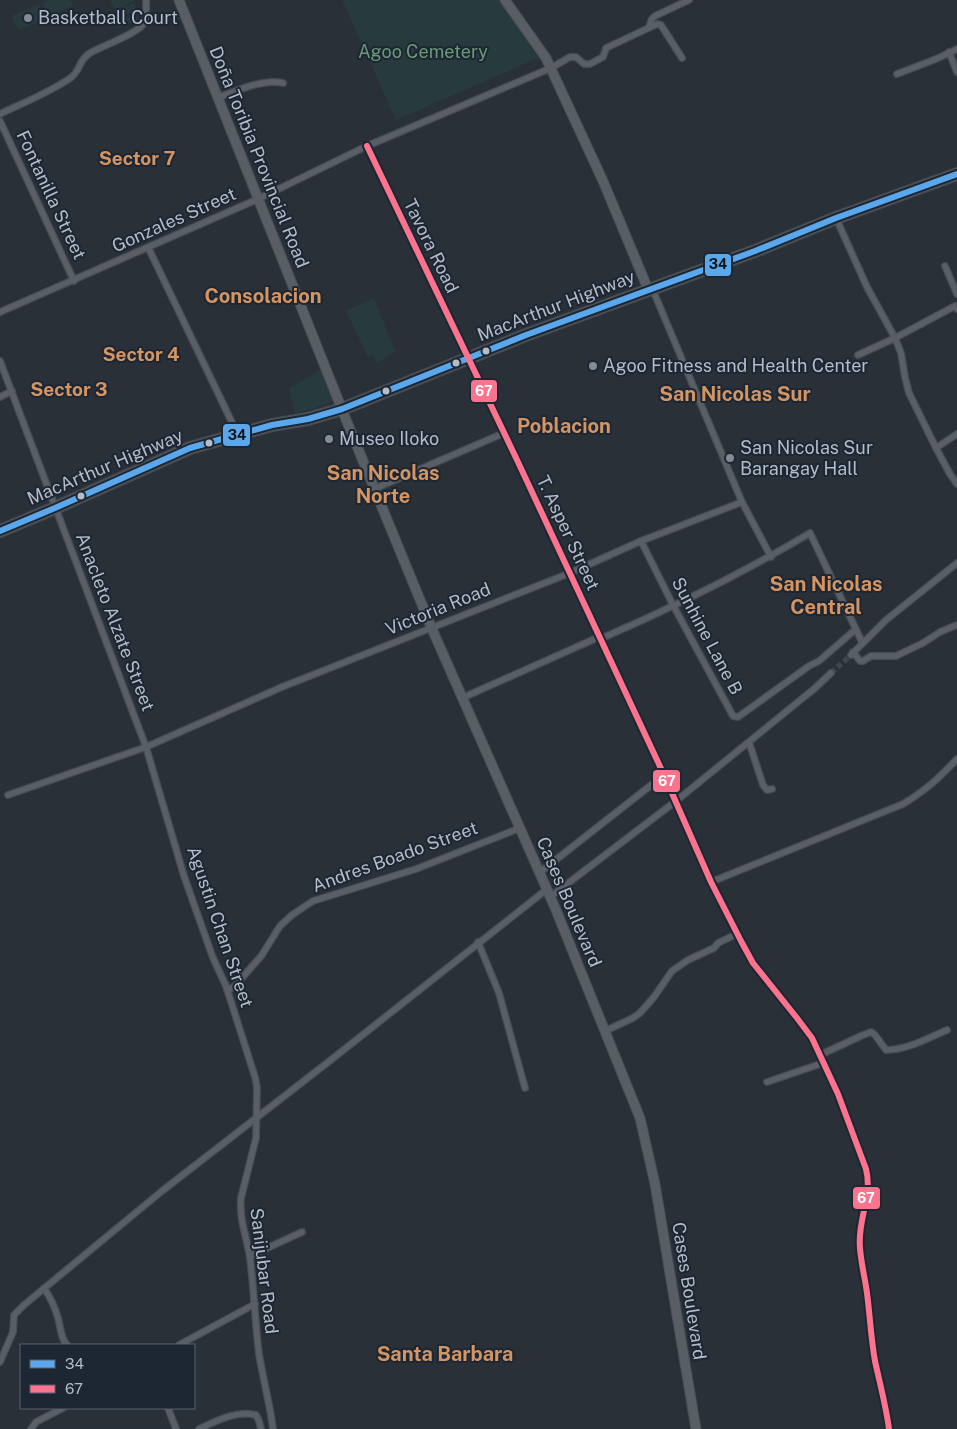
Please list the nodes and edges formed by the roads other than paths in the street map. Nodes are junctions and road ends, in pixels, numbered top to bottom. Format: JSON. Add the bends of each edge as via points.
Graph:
{"nodes":[{"id":1,"x":146,"y":0,"type":"edge"},
{"id":2,"x":179,"y":0,"type":"edge"},
{"id":3,"x":505,"y":0,"type":"edge"},
{"id":4,"x":689,"y":0,"type":"edge"},
{"id":5,"x":649,"y":27,"type":"junction"},
{"id":6,"x":957,"y":49,"type":"edge"},
{"id":7,"x":949,"y":52,"type":"junction"},
{"id":8,"x":682,"y":58,"type":"dead end"},
{"id":9,"x":551,"y":68,"type":"junction"},
{"id":10,"x":957,"y":72,"type":"edge"},
{"id":11,"x":897,"y":74,"type":"dead end"},
{"id":12,"x":283,"y":83,"type":"dead end"},
{"id":13,"x":217,"y":98,"type":"junction"},
{"id":14,"x":0,"y":114,"type":"edge"},
{"id":15,"x":0,"y":121,"type":"edge"},
{"id":16,"x":367,"y":146,"type":"junction"},
{"id":17,"x":957,"y":174,"type":"edge"},
{"id":18,"x":258,"y":199,"type":"junction"},
{"id":19,"x":836,"y":218,"type":"junction"},
{"id":20,"x":148,"y":247,"type":"junction"},
{"id":21,"x":945,"y":266,"type":"dead end"},
{"id":22,"x":74,"y":281,"type":"junction"},
{"id":23,"x":650,"y":289,"type":"junction"},
{"id":24,"x":957,"y":294,"type":"edge"},
{"id":25,"x":956,"y":307,"type":"edge"},
{"id":26,"x":0,"y":312,"type":"edge"},
{"id":27,"x":895,"y":338,"type":"junction"},
{"id":28,"x":858,"y":355,"type":"dead end"},
{"id":29,"x":469,"y":358,"type":"junction"},
{"id":30,"x":0,"y":361,"type":"edge"},
{"id":31,"x":12,"y":391,"type":"junction"},
{"id":32,"x":0,"y":397,"type":"edge"},
{"id":33,"x":342,"y":409,"type":"junction"},
{"id":34,"x":504,"y":433,"type":"junction"},
{"id":35,"x":238,"y":434,"type":"junction"},
{"id":36,"x":957,"y":434,"type":"edge"},
{"id":37,"x":936,"y":448,"type":"junction"},
{"id":38,"x":957,"y":484,"type":"edge"},
{"id":39,"x":374,"y":489,"type":"junction"},
{"id":40,"x":742,"y":502,"type":"junction"},
{"id":41,"x":55,"y":508,"type":"junction"},
{"id":42,"x":0,"y":531,"type":"edge"},
{"id":43,"x":641,"y":541,"type":"junction"},
{"id":44,"x":770,"y":557,"type":"junction"},
{"id":45,"x":957,"y":563,"type":"edge"},
{"id":46,"x":570,"y":573,"type":"junction"},
{"id":47,"x":673,"y":605,"type":"junction"},
{"id":48,"x":957,"y":625,"type":"edge"},
{"id":49,"x":432,"y":628,"type":"junction"},
{"id":50,"x":856,"y":629,"type":"junction"},
{"id":51,"x":600,"y":638,"type":"junction"},
{"id":52,"x":862,"y":642,"type":"junction"},
{"id":53,"x":831,"y":673,"type":"tunnel mouth"},
{"id":54,"x":462,"y":698,"type":"junction"},
{"id":55,"x":750,"y":742,"type":"junction"},
{"id":56,"x":146,"y":747,"type":"junction"},
{"id":57,"x":957,"y":759,"type":"edge"},
{"id":58,"x":664,"y":775,"type":"junction"},
{"id":59,"x":772,"y":789,"type":"dead end"},
{"id":60,"x":8,"y":795,"type":"dead end"},
{"id":61,"x":676,"y":801,"type":"junction"},
{"id":62,"x":520,"y":828,"type":"junction"},
{"id":63,"x":539,"y":873,"type":"junction"},
{"id":64,"x":711,"y":882,"type":"junction"},
{"id":65,"x":548,"y":893,"type":"junction"},
{"id":66,"x":737,"y":934,"type":"junction"},
{"id":67,"x":478,"y":942,"type":"junction"},
{"id":68,"x":227,"y":990,"type":"junction"},
{"id":69,"x":947,"y":1030,"type":"dead end"},
{"id":70,"x":605,"y":1031,"type":"junction"},
{"id":71,"x":820,"y":1055,"type":"junction"},
{"id":72,"x":823,"y":1063,"type":"junction"},
{"id":73,"x":767,"y":1082,"type":"dead end"},
{"id":74,"x":525,"y":1088,"type":"dead end"},
{"id":75,"x":256,"y":1117,"type":"junction"},
{"id":76,"x":302,"y":1232,"type":"dead end"},
{"id":77,"x":250,"y":1256,"type":"junction"},
{"id":78,"x":44,"y":1288,"type":"junction"},
{"id":79,"x":256,"y":1304,"type":"junction"},
{"id":80,"x":66,"y":1344,"type":"edge"},
{"id":81,"x":181,"y":1344,"type":"edge"},
{"id":82,"x":0,"y":1362,"type":"edge"},
{"id":83,"x":61,"y":1409,"type":"edge"},
{"id":84,"x":168,"y":1409,"type":"edge"},
{"id":85,"x":31,"y":1429,"type":"edge"},
{"id":86,"x":176,"y":1429,"type":"edge"},
{"id":87,"x":198,"y":1429,"type":"edge"},
{"id":88,"x":262,"y":1429,"type":"edge"},
{"id":89,"x":273,"y":1429,"type":"edge"},
{"id":90,"x":696,"y":1429,"type":"edge"},
{"id":91,"x":888,"y":1429,"type":"edge"}],
"edges":[{"from":1,"to":14,"type":"street","via":[[146,18],[140,28],[82,59],[76,74],[69,79]]},
{"from":2,"to":13,"type":"street","name":"Doña Toribia Provincial Road"},
{"from":3,"to":9,"type":"street"},
{"from":4,"to":5,"type":"street","via":[[655,16]]},
{"from":5,"to":8,"type":"street","via":[[661,25]]},
{"from":5,"to":9,"type":"street","name":"Gonzales Street","via":[[606,48],[602,58],[590,64],[572,56]]},
{"from":6,"to":7,"type":"street"},
{"from":7,"to":10,"type":"street"},
{"from":7,"to":11,"type":"street"},
{"from":9,"to":16,"type":"street","name":"Gonzales Street"},
{"from":9,"to":23,"type":"street"},
{"from":12,"to":13,"type":"street","via":[[267,82]]},
{"from":13,"to":18,"type":"street","name":"Doña Toribia Provincial Road"},
{"from":15,"to":22,"type":"street","name":"Fontanilla Street"},
{"from":16,"to":18,"type":"street","name":"Gonzales Street"},
{"from":16,"to":29,"type":"street","name":"Tavora Road"},
{"from":17,"to":19,"type":"highway","name":"MacArthur Highway"},
{"from":18,"to":20,"type":"street","name":"Gonzales Street"},
{"from":18,"to":33,"type":"street","name":"Doña Toribia Provincial Road"},
{"from":19,"to":23,"type":"highway","name":"MacArthur Highway","via":[[754,252]]},
{"from":19,"to":27,"type":"street","via":[[867,287]]},
{"from":20,"to":22,"type":"street","name":"Gonzales Street"},
{"from":20,"to":35,"type":"street"},
{"from":21,"to":24,"type":"street"},
{"from":22,"to":26,"type":"street","name":"Gonzales Street"},
{"from":23,"to":29,"type":"highway","name":"MacArthur Highway"},
{"from":23,"to":40,"type":"street"},
{"from":25,"to":27,"type":"street"},
{"from":27,"to":28,"type":"street"},
{"from":27,"to":37,"type":"street","via":[[910,393]]},
{"from":29,"to":33,"type":"highway","name":"MacArthur Highway"},
{"from":29,"to":34,"type":"street","name":"T. Asper Street"},
{"from":30,"to":31,"type":"street","name":"Anacleto Alzate Street"},
{"from":31,"to":32,"type":"street"},
{"from":31,"to":41,"type":"street","name":"Anacleto Alzate Street"},
{"from":33,"to":35,"type":"highway","name":"MacArthur Highway"},
{"from":33,"to":39,"type":"street","name":"Cases Boulevard"},
{"from":34,"to":39,"type":"street"},
{"from":34,"to":46,"type":"street","name":"T. Asper Street"},
{"from":35,"to":41,"type":"highway","name":"MacArthur Highway","via":[[190,448]]},
{"from":36,"to":37,"type":"street"},
{"from":37,"to":38,"type":"street"},
{"from":39,"to":49,"type":"street","name":"Cases Boulevard"},
{"from":40,"to":43,"type":"street","name":"Victoria Road"},
{"from":40,"to":44,"type":"street"},
{"from":41,"to":42,"type":"highway","name":"MacArthur Highway"},
{"from":41,"to":56,"type":"street","name":"Anacleto Alzate Street"},
{"from":43,"to":46,"type":"street","name":"Victoria Road"},
{"from":43,"to":47,"type":"street","name":"Sunhine Lane B"},
{"from":44,"to":47,"type":"street"},
{"from":44,"to":50,"type":"street","via":[[810,533]]},
{"from":45,"to":52,"type":"street"},
{"from":46,"to":49,"type":"street","name":"Victoria Road"},
{"from":46,"to":51,"type":"street","name":"T. Asper Street"},
{"from":47,"to":50,"type":"street","name":"Sunhine Lane B","via":[[728,708],[733,716],[738,717],[819,661]]},
{"from":47,"to":51,"type":"street"},
{"from":48,"to":52,"type":"street","via":[[896,656],[871,656],[862,662],[852,654]]},
{"from":49,"to":54,"type":"street","name":"Cases Boulevard"},
{"from":49,"to":56,"type":"street","name":"Victoria Road"},
{"from":50,"to":52,"type":"street"},
{"from":51,"to":54,"type":"street"},
{"from":51,"to":58,"type":"street","name":"T. Asper Street"},
{"from":53,"to":55,"type":"street"},
{"from":54,"to":62,"type":"street","name":"Cases Boulevard"},
{"from":55,"to":59,"type":"street","via":[[764,784],[767,790]]},
{"from":55,"to":61,"type":"street"},
{"from":56,"to":60,"type":"street","name":"Victoria Road"},
{"from":56,"to":68,"type":"street","name":"Agustin Chan Street","via":[[184,876]]},
{"from":57,"to":64,"type":"street","via":[[926,790],[903,804]]},
{"from":58,"to":61,"type":"street","name":"T. Asper Street"},
{"from":58,"to":63,"type":"street"},
{"from":61,"to":64,"type":"street","name":"T. Asper Street"},
{"from":61,"to":65,"type":"street"},
{"from":62,"to":63,"type":"street","name":"Cases Boulevard"},
{"from":62,"to":68,"type":"street","name":"Andres Boado Street","via":[[416,869],[313,901],[280,926],[262,954],[234,987]]},
{"from":63,"to":65,"type":"street","name":"Cases Boulevard"},
{"from":64,"to":66,"type":"street","name":"T. Asper Street"},
{"from":65,"to":67,"type":"street"},
{"from":65,"to":70,"type":"street","name":"Cases Boulevard"},
{"from":66,"to":70,"type":"street","via":[[672,971],[640,1013]]},
{"from":66,"to":71,"type":"street","name":"T. Asper Street","via":[[753,963],[812,1038]]},
{"from":67,"to":74,"type":"street","via":[[499,993]]},
{"from":67,"to":75,"type":"street"},
{"from":68,"to":75,"type":"street","name":"Agustin Chan Street","via":[[256,1082]]},
{"from":69,"to":71,"type":"street","via":[[893,1050],[886,1050],[871,1032]]},
{"from":70,"to":90,"type":"street","name":"Cases Boulevard","via":[[645,1134]]},
{"from":71,"to":72,"type":"street","name":"T. Asper Street"},
{"from":72,"to":73,"type":"street"},
{"from":72,"to":91,"type":"street","name":"T. Asper Street","via":[[868,1175],[860,1247],[872,1342]]},
{"from":75,"to":77,"type":"street","name":"Sanijubar Road","via":[[256,1138],[240,1205]]},
{"from":75,"to":78,"type":"street"},
{"from":76,"to":77,"type":"street"},
{"from":77,"to":79,"type":"street","name":"Sanijubar Road"},
{"from":78,"to":80,"type":"street","via":[[51,1298]]},
{"from":78,"to":82,"type":"street","via":[[14,1315],[13,1332]]},
{"from":79,"to":81,"type":"street"},
{"from":79,"to":89,"type":"street","name":"Sanijubar Road","via":[[259,1353]]},
{"from":83,"to":85,"type":"street","via":[[36,1422]]},
{"from":84,"to":86,"type":"street"},
{"from":87,"to":88,"type":"street","via":[[226,1417],[248,1413],[256,1415]]}]}
